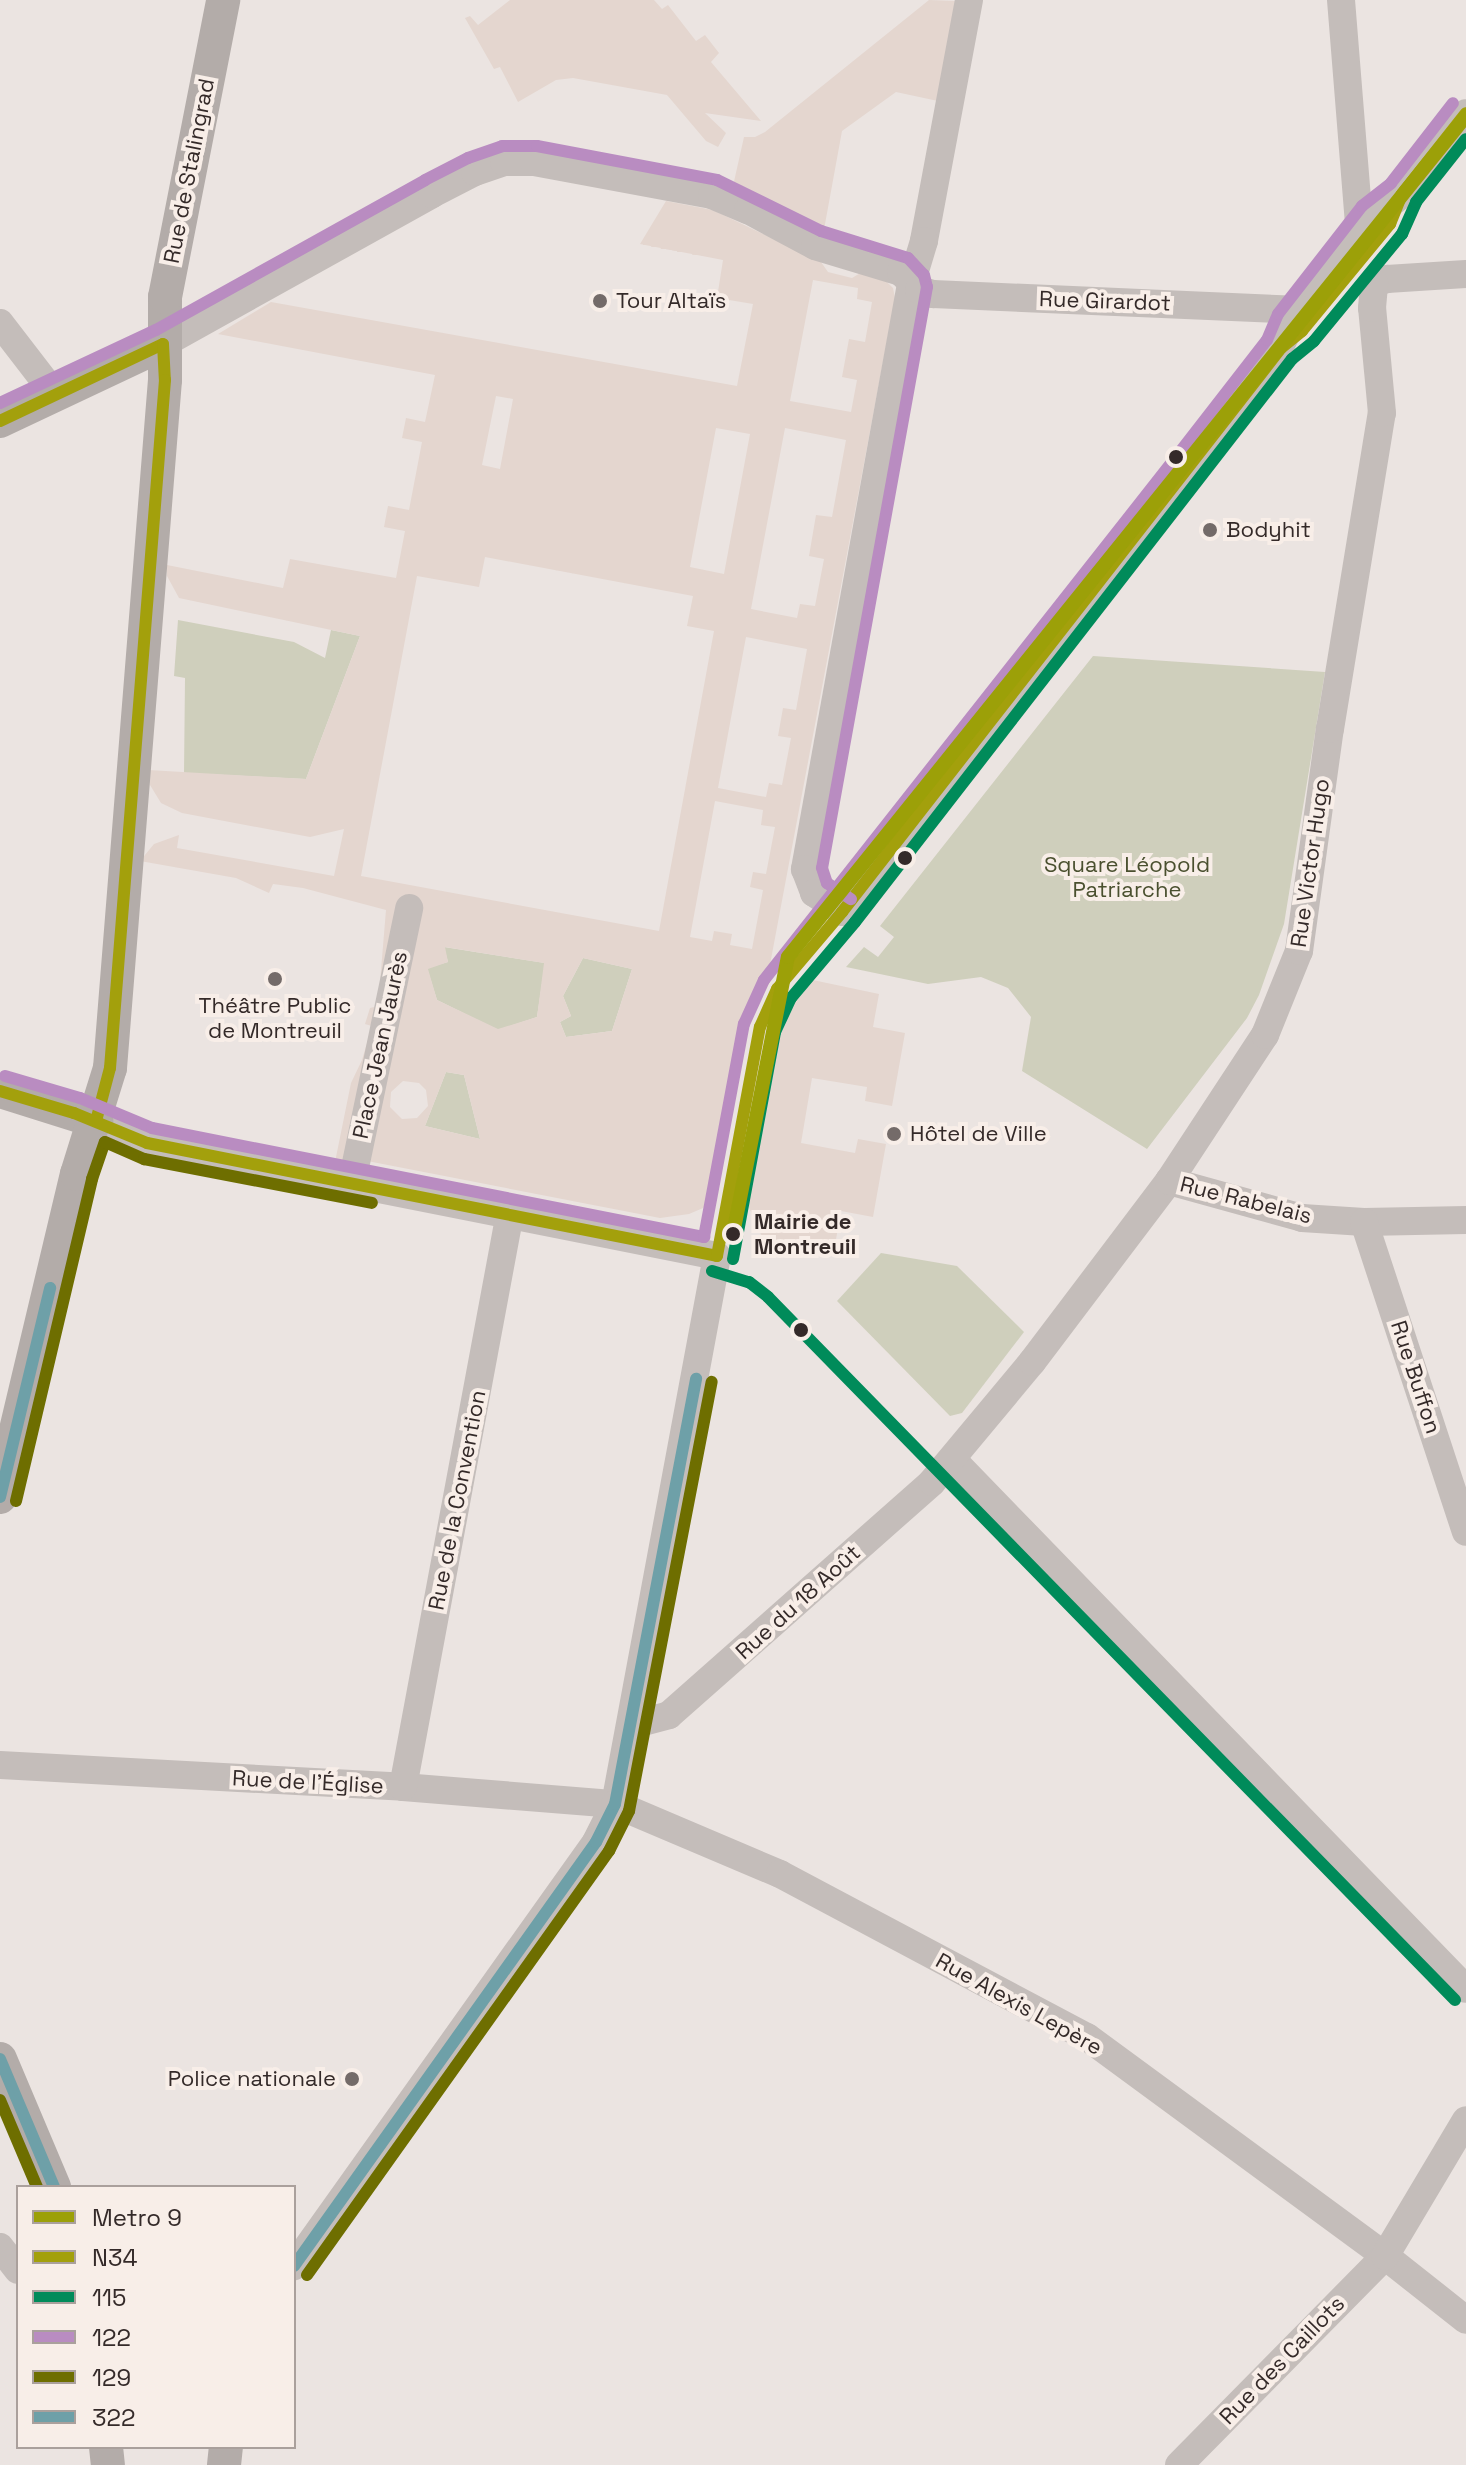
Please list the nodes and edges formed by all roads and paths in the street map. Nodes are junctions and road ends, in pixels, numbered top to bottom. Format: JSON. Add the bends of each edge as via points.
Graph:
{"nodes":[{"id":1,"x":223,"y":0,"type":"edge"},
{"id":2,"x":969,"y":0,"type":"edge"},
{"id":3,"x":1341,"y":0,"type":"edge"},
{"id":4,"x":1466,"y":113,"type":"edge"},
{"id":5,"x":1402,"y":194,"type":"junction"},
{"id":6,"x":1360,"y":236,"type":"junction"},
{"id":7,"x":1466,"y":274,"type":"edge"},
{"id":8,"x":1365,"y":275,"type":"junction"},
{"id":9,"x":911,"y":284,"type":"junction"},
{"id":10,"x":1302,"y":310,"type":"junction"},
{"id":11,"x":0,"y":323,"type":"edge"},
{"id":12,"x":163,"y":344,"type":"junction"},
{"id":13,"x":1281,"y":348,"type":"junction"},
{"id":14,"x":57,"y":397,"type":"junction"},
{"id":15,"x":0,"y":421,"type":"edge"},
{"id":16,"x":409,"y":908,"type":"dead end"},
{"id":17,"x":0,"y":1091,"type":"edge"},
{"id":18,"x":96,"y":1121,"type":"junction"},
{"id":19,"x":1169,"y":1181,"type":"junction"},
{"id":20,"x":352,"y":1182,"type":"junction"},
{"id":21,"x":510,"y":1213,"type":"junction"},
{"id":22,"x":1466,"y":1220,"type":"edge"},
{"id":23,"x":1364,"y":1222,"type":"junction"},
{"id":24,"x":952,"y":1459,"type":"junction"},
{"id":25,"x":0,"y":1497,"type":"edge"},
{"id":26,"x":1466,"y":1532,"type":"edge"},
{"id":27,"x":632,"y":1725,"type":"junction"},
{"id":28,"x":0,"y":1765,"type":"edge"},
{"id":29,"x":403,"y":1787,"type":"junction"},
{"id":30,"x":615,"y":1804,"type":"junction"},
{"id":31,"x":1466,"y":1989,"type":"edge"},
{"id":32,"x":0,"y":2059,"type":"edge"},
{"id":33,"x":1466,"y":2120,"type":"edge"},
{"id":34,"x":53,"y":2185,"type":"edge"},
{"id":35,"x":0,"y":2247,"type":"edge"},
{"id":36,"x":1385,"y":2256,"type":"junction"},
{"id":37,"x":296,"y":2263,"type":"edge"},
{"id":38,"x":16,"y":2267,"type":"edge"},
{"id":39,"x":1466,"y":2320,"type":"edge"},
{"id":40,"x":1179,"y":2465,"type":"edge"}],
"edges":[{"from":1,"to":12,"type":"main road","name":"Rue de Stalingrad","via":[[165,297]]},
{"from":2,"to":9,"type":"street","via":[[924,241]]},
{"from":3,"to":6,"type":"street"},
{"from":4,"to":5,"type":"street"},
{"from":5,"to":6,"type":"street"},
{"from":5,"to":8,"type":"street"},
{"from":6,"to":10,"type":"street"},
{"from":7,"to":8,"type":"street","via":[[1387,279]]},
{"from":8,"to":13,"type":"street"},
{"from":8,"to":19,"type":"street","name":"Rue Victor Hugo","via":[[1382,413],[1299,951],[1265,1035]]},
{"from":9,"to":10,"type":"street","name":"Rue Girardot","via":[[933,294]]},
{"from":9,"to":12,"type":"street","name":"Rue Girardot","via":[[901,272],[815,246],[712,195],[534,162],[504,162],[432,194]]},
{"from":9,"to":13,"type":"street","via":[[805,869],[814,893],[842,912]]},
{"from":10,"to":13,"type":"street"},
{"from":11,"to":14,"type":"street"},
{"from":12,"to":14,"type":"main road"},
{"from":12,"to":18,"type":"main road","name":"Rue de Stalingrad","via":[[165,380],[110,1068]]},
{"from":14,"to":15,"type":"main road"},
{"from":16,"to":20,"type":"street","name":"Place Jean Jaurès"},
{"from":17,"to":18,"type":"main road"},
{"from":18,"to":20,"type":"street","via":[[147,1143]]},
{"from":18,"to":25,"type":"main road","name":"Rue de Stalingrad","via":[[77,1174]]},
{"from":19,"to":23,"type":"street","name":"Rue Rabelais","via":[[1302,1218]]},
{"from":19,"to":24,"type":"street","name":"Rue Victor Hugo"},
{"from":20,"to":21,"type":"street"},
{"from":21,"to":27,"type":"street","via":[[717,1256]]},
{"from":21,"to":29,"type":"street","name":"Rue de la Convention"},
{"from":22,"to":23,"type":"street","name":"Rue Rabelais"},
{"from":23,"to":26,"type":"street","name":"Rue Buffon"},
{"from":24,"to":27,"type":"street","name":"Rue du 18 Août","via":[[669,1715]]},
{"from":24,"to":31,"type":"street"},
{"from":27,"to":30,"type":"street"},
{"from":28,"to":29,"type":"street","name":"Rue de l'Église"},
{"from":29,"to":30,"type":"street","name":"Rue de l'Église"},
{"from":30,"to":36,"type":"street","name":"Rue Alexis Lepère","via":[[780,1874],[1087,2037]]},
{"from":30,"to":37,"type":"street","via":[[596,1842]]},
{"from":32,"to":34,"type":"main road"},
{"from":33,"to":36,"type":"street"},
{"from":35,"to":38,"type":"street"},
{"from":36,"to":39,"type":"street","name":"Rue Alexis Lepère"},
{"from":36,"to":40,"type":"street","name":"Rue des Caillots"}]}
